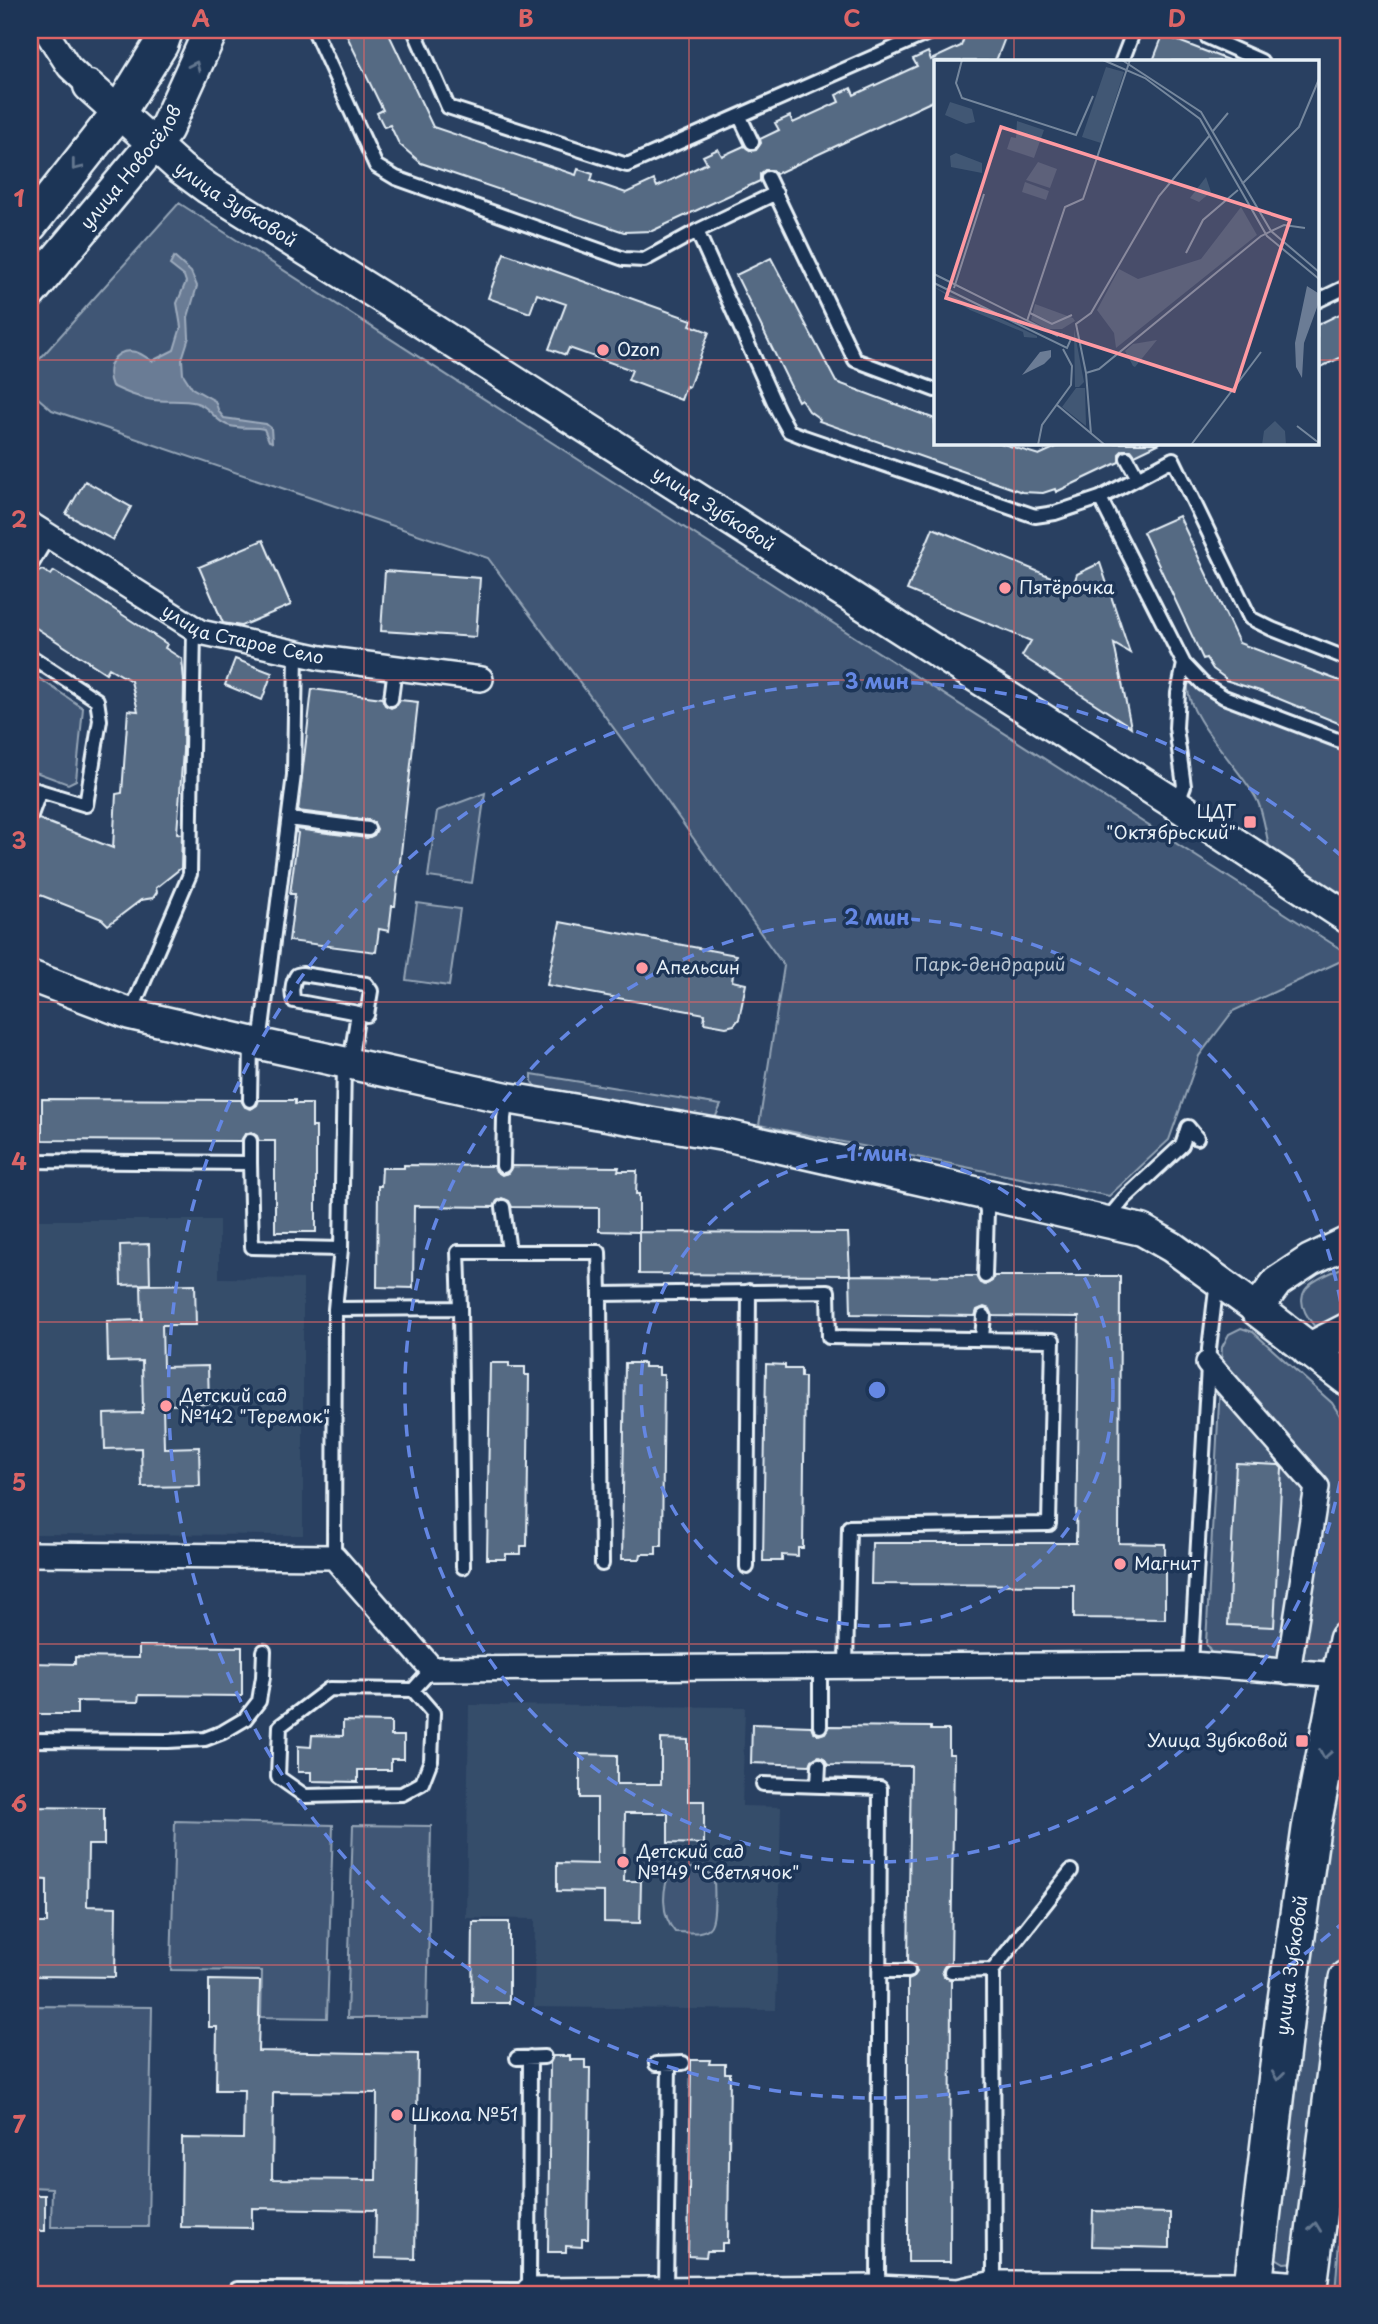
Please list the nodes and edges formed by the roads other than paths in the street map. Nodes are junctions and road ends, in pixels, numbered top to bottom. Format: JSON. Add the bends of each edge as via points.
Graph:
{"nodes":[{"id":1,"x":46,"y":30,"type":"edge"},
{"id":2,"x":166,"y":30,"type":"edge"},
{"id":3,"x":211,"y":30,"type":"edge"},
{"id":4,"x":313,"y":30,"type":"edge"},
{"id":5,"x":414,"y":30,"type":"edge"},
{"id":6,"x":935,"y":30,"type":"edge"},
{"id":7,"x":1134,"y":30,"type":"edge"},
{"id":8,"x":1203,"y":30,"type":"edge"},
{"id":9,"x":1122,"y":60,"type":"edge"},
{"id":10,"x":1259,"y":60,"type":"edge"},
{"id":11,"x":89,"y":86,"type":"joint"},
{"id":12,"x":119,"y":112,"type":"junction"},
{"id":13,"x":740,"y":117,"type":"junction"},
{"id":14,"x":752,"y":142,"type":"dead end"},
{"id":15,"x":153,"y":144,"type":"junction"},
{"id":16,"x":768,"y":177,"type":"dead end"},
{"id":17,"x":776,"y":193,"type":"junction"},
{"id":18,"x":30,"y":225,"type":"edge"},
{"id":19,"x":697,"y":230,"type":"junction"},
{"id":20,"x":1348,"y":286,"type":"edge"},
{"id":21,"x":30,"y":292,"type":"edge"},
{"id":22,"x":1318,"y":301,"type":"edge"},
{"id":23,"x":934,"y":390,"type":"edge"},
{"id":24,"x":1127,"y":458,"type":"dead end"},
{"id":25,"x":1138,"y":478,"type":"junction"},
{"id":26,"x":1100,"y":498,"type":"junction"},
{"id":27,"x":40,"y":530,"type":"edge"},
{"id":28,"x":30,"y":567,"type":"edge"},
{"id":29,"x":194,"y":628,"type":"junction"},
{"id":30,"x":296,"y":653,"type":"junction"},
{"id":31,"x":30,"y":656,"type":"edge"},
{"id":32,"x":1348,"y":659,"type":"edge"},
{"id":33,"x":1184,"y":664,"type":"junction"},
{"id":34,"x":395,"y":668,"type":"junction"},
{"id":35,"x":481,"y":679,"type":"dead end"},
{"id":36,"x":391,"y":699,"type":"dead end"},
{"id":37,"x":1348,"y":744,"type":"edge"},
{"id":38,"x":35,"y":789,"type":"edge"},
{"id":39,"x":1177,"y":805,"type":"junction"},
{"id":40,"x":31,"y":815,"type":"edge"},
{"id":41,"x":289,"y":819,"type":"junction"},
{"id":42,"x":368,"y":829,"type":"dead end"},
{"id":43,"x":1348,"y":917,"type":"edge"},
{"id":44,"x":30,"y":976,"type":"edge"},
{"id":45,"x":358,"y":1013,"type":"junction"},
{"id":46,"x":130,"y":1014,"type":"junction"},
{"id":47,"x":256,"y":1043,"type":"junction"},
{"id":48,"x":347,"y":1062,"type":"junction"},
{"id":49,"x":508,"y":1098,"type":"junction"},
{"id":50,"x":250,"y":1100,"type":"dead end"},
{"id":51,"x":1197,"y":1138,"type":"dead end"},
{"id":52,"x":250,"y":1141,"type":"dead end"},
{"id":53,"x":30,"y":1161,"type":"edge"},
{"id":54,"x":250,"y":1163,"type":"junction"},
{"id":55,"x":503,"y":1166,"type":"dead end"},
{"id":56,"x":983,"y":1192,"type":"junction"},
{"id":57,"x":503,"y":1207,"type":"dead end"},
{"id":58,"x":1104,"y":1223,"type":"junction"},
{"id":59,"x":1348,"y":1242,"type":"edge"},
{"id":60,"x":341,"y":1249,"type":"junction"},
{"id":61,"x":509,"y":1251,"type":"junction"},
{"id":62,"x":985,"y":1276,"type":"dead end"},
{"id":63,"x":1217,"y":1281,"type":"junction"},
{"id":64,"x":749,"y":1291,"type":"junction"},
{"id":65,"x":600,"y":1294,"type":"junction"},
{"id":66,"x":460,"y":1308,"type":"junction"},
{"id":67,"x":335,"y":1309,"type":"junction"},
{"id":68,"x":1257,"y":1309,"type":"junction"},
{"id":69,"x":984,"y":1316,"type":"dead end"},
{"id":70,"x":1348,"y":1331,"type":"edge"},
{"id":71,"x":982,"y":1337,"type":"junction"},
{"id":72,"x":1308,"y":1350,"type":"junction"},
{"id":73,"x":1208,"y":1363,"type":"junction"},
{"id":74,"x":1348,"y":1380,"type":"edge"},
{"id":75,"x":30,"y":1554,"type":"edge"},
{"id":76,"x":334,"y":1557,"type":"junction"},
{"id":77,"x":602,"y":1564,"type":"dead end"},
{"id":78,"x":463,"y":1567,"type":"dead end"},
{"id":79,"x":747,"y":1567,"type":"dead end"},
{"id":80,"x":1348,"y":1640,"type":"edge"},
{"id":81,"x":264,"y":1651,"type":"dead end"},
{"id":82,"x":1191,"y":1664,"type":"junction"},
{"id":83,"x":846,"y":1666,"type":"junction"},
{"id":84,"x":820,"y":1667,"type":"junction"},
{"id":85,"x":432,"y":1669,"type":"junction"},
{"id":86,"x":1288,"y":1672,"type":"junction"},
{"id":87,"x":1344,"y":1676,"type":"edge"},
{"id":88,"x":413,"y":1690,"type":"junction"},
{"id":89,"x":820,"y":1726,"type":"dead end"},
{"id":90,"x":30,"y":1740,"type":"edge"},
{"id":91,"x":819,"y":1765,"type":"dead end"},
{"id":92,"x":763,"y":1784,"type":"dead end"},
{"id":93,"x":818,"y":1785,"type":"junction"},
{"id":94,"x":1071,"y":1871,"type":"dead end"},
{"id":95,"x":908,"y":1970,"type":"dead end"},
{"id":96,"x":993,"y":1970,"type":"junction"},
{"id":97,"x":880,"y":1971,"type":"junction"},
{"id":98,"x":951,"y":1971,"type":"dead end"},
{"id":99,"x":1348,"y":1979,"type":"edge"},
{"id":100,"x":544,"y":2057,"type":"dead end"},
{"id":101,"x":683,"y":2063,"type":"dead end"},
{"id":102,"x":994,"y":2283,"type":"junction"},
{"id":103,"x":878,"y":2287,"type":"junction"},
{"id":104,"x":237,"y":2289,"type":"dead end"},
{"id":105,"x":666,"y":2289,"type":"junction"},
{"id":106,"x":1252,"y":2289,"type":"edge"},
{"id":107,"x":544,"y":2291,"type":"edge"},
{"id":108,"x":794,"y":2291,"type":"edge"},
{"id":109,"x":1307,"y":2291,"type":"edge"},
{"id":110,"x":958,"y":2293,"type":"edge"}],
"edges":[{"from":1,"to":11,"type":"street","via":[[69,68]]},
{"from":2,"to":12,"type":"main road"},
{"from":15,"to":3,"type":"main road","name":"улица Новосёлов","one_way":true,"via":[[166,129]]},
{"from":4,"to":19,"type":"lane","via":[[376,166],[396,178],[624,259],[644,260]]},
{"from":5,"to":13,"type":"lane","via":[[448,107],[627,165]]},
{"from":6,"to":13,"type":"lane"},
{"from":7,"to":9,"type":"lane"},
{"from":8,"to":10,"type":"lane","via":[[1208,37]]},
{"from":11,"to":12,"type":"street","name":"улица Зубковой"},
{"from":12,"to":15,"type":"street","name":"улица Зубковой"},
{"from":12,"to":18,"type":"main road","one_way":true},
{"from":13,"to":14,"type":"lane"},
{"from":15,"to":21,"type":"main road","name":"улица Новосёлов"},
{"from":15,"to":39,"type":"street","name":"улица Зубковой","via":[[207,188]]},
{"from":16,"to":17,"type":"lane"},
{"from":17,"to":19,"type":"lane"},
{"from":17,"to":23,"type":"lane","via":[[855,360]]},
{"from":19,"to":26,"type":"lane","via":[[789,431],[1035,516]]},
{"from":20,"to":22,"type":"lane"},
{"from":24,"to":25,"type":"lane"},
{"from":25,"to":26,"type":"lane"},
{"from":25,"to":32,"type":"lane","via":[[1173,459],[1250,618]]},
{"from":26,"to":33,"type":"lane"},
{"from":27,"to":28,"type":"lane"},
{"from":27,"to":29,"type":"street","name":"улица Старое Село"},
{"from":29,"to":30,"type":"street","name":"улица Старое Село"},
{"from":29,"to":46,"type":"lane","via":[[190,874]]},
{"from":30,"to":34,"type":"street","name":"улица Старое Село"},
{"from":30,"to":41,"type":"lane"},
{"from":31,"to":38,"type":"lane","via":[[97,700],[100,720],[86,805]]},
{"from":33,"to":37,"type":"lane","via":[[1224,697]]},
{"from":33,"to":39,"type":"lane","via":[[1176,728],[1184,786]]},
{"from":34,"to":35,"type":"street","name":"улица Старое Село"},
{"from":34,"to":36,"type":"lane"},
{"from":38,"to":40,"type":"lane"},
{"from":39,"to":43,"type":"street","name":"улица Зубковой"},
{"from":41,"to":42,"type":"lane"},
{"from":41,"to":47,"type":"lane"},
{"from":44,"to":46,"type":"street"},
{"from":45,"to":45,"type":"lane","via":[[294,1001],[297,975],[366,984],[371,991],[368,1015]]},
{"from":45,"to":48,"type":"lane"},
{"from":46,"to":47,"type":"street"},
{"from":47,"to":48,"type":"street"},
{"from":47,"to":50,"type":"lane"},
{"from":48,"to":49,"type":"street"},
{"from":48,"to":60,"type":"lane"},
{"from":49,"to":55,"type":"lane"},
{"from":49,"to":56,"type":"street","via":[[729,1136]]},
{"from":51,"to":58,"type":"lane","via":[[1188,1127],[1182,1144]]},
{"from":52,"to":54,"type":"lane"},
{"from":53,"to":54,"type":"lane"},
{"from":54,"to":60,"type":"lane","via":[[252,1247]]},
{"from":56,"to":58,"type":"street"},
{"from":56,"to":62,"type":"lane","via":[[987,1211]]},
{"from":57,"to":61,"type":"lane"},
{"from":58,"to":63,"type":"street","via":[[1142,1230]]},
{"from":59,"to":68,"type":"street","via":[[1277,1282]]},
{"from":60,"to":67,"type":"lane"},
{"from":61,"to":65,"type":"lane","via":[[598,1252]]},
{"from":61,"to":66,"type":"lane","via":[[458,1251]]},
{"from":63,"to":68,"type":"street"},
{"from":63,"to":73,"type":"lane"},
{"from":64,"to":65,"type":"lane"},
{"from":64,"to":71,"type":"lane","via":[[828,1291],[829,1337]]},
{"from":64,"to":79,"type":"lane"},
{"from":65,"to":77,"type":"lane"},
{"from":66,"to":67,"type":"lane"},
{"from":66,"to":78,"type":"lane"},
{"from":67,"to":76,"type":"lane"},
{"from":68,"to":72,"type":"main road"},
{"from":69,"to":71,"type":"lane"},
{"from":70,"to":72,"type":"main road"},
{"from":71,"to":83,"type":"lane","via":[[1053,1340],[1049,1524],[849,1527]]},
{"from":72,"to":74,"type":"main road"},
{"from":73,"to":82,"type":"lane"},
{"from":73,"to":86,"type":"street","via":[[1317,1487]]},
{"from":75,"to":76,"type":"street"},
{"from":76,"to":85,"type":"street"},
{"from":80,"to":87,"type":"main road","name":"улица Зубковой"},
{"from":81,"to":90,"type":"lane","via":[[259,1701],[245,1718],[205,1739]]},
{"from":82,"to":83,"type":"street"},
{"from":82,"to":86,"type":"street"},
{"from":83,"to":84,"type":"street"},
{"from":84,"to":85,"type":"street"},
{"from":84,"to":89,"type":"lane"},
{"from":85,"to":88,"type":"lane"},
{"from":86,"to":87,"type":"street"},
{"from":87,"to":106,"type":"main road","name":"улица Зубковой","one_way":true,"via":[[1311,1829]]},
{"from":88,"to":88,"type":"lane","via":[[329,1689],[280,1726],[278,1777],[304,1796],[402,1794],[422,1783],[431,1760],[433,1713]]},
{"from":91,"to":93,"type":"lane"},
{"from":92,"to":93,"type":"lane"},
{"from":93,"to":97,"type":"lane","via":[[880,1788]]},
{"from":94,"to":96,"type":"lane"},
{"from":95,"to":97,"type":"lane"},
{"from":96,"to":98,"type":"lane"},
{"from":96,"to":102,"type":"lane"},
{"from":97,"to":103,"type":"lane"},
{"from":109,"to":99,"type":"main road","one_way":true},
{"from":100,"to":107,"type":"lane","via":[[523,2057]]},
{"from":101,"to":105,"type":"lane","via":[[662,2064]]},
{"from":102,"to":106,"type":"street"},
{"from":102,"to":110,"type":"street"},
{"from":103,"to":108,"type":"street"},
{"from":103,"to":110,"type":"street"},
{"from":104,"to":107,"type":"lane"},
{"from":105,"to":107,"type":"street"},
{"from":105,"to":108,"type":"street"},
{"from":106,"to":109,"type":"street"}]}
